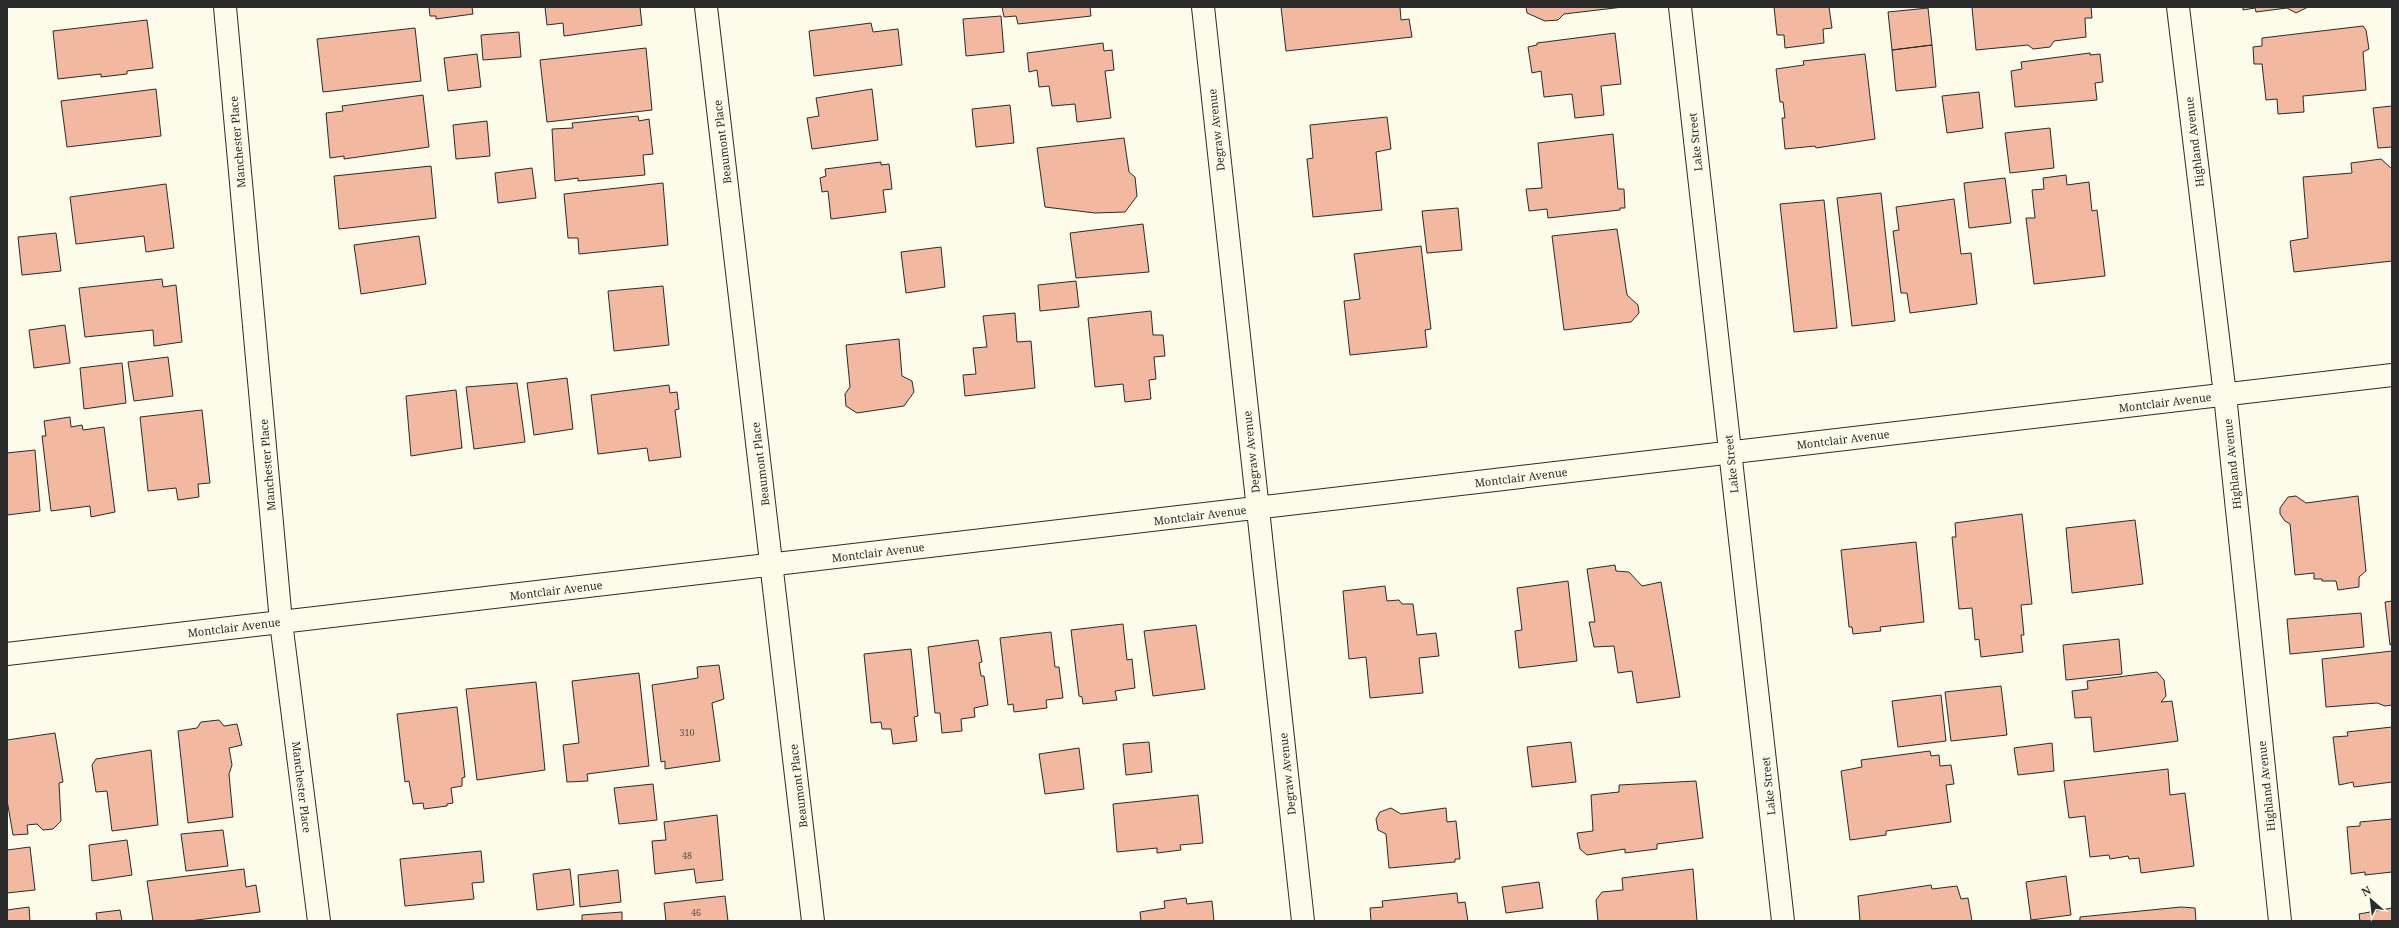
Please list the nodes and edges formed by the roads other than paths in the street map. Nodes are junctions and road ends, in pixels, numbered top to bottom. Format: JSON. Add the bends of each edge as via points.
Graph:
{"nodes":[{"id":1,"x":225,"y":7,"type":"edge"},
{"id":2,"x":706,"y":7,"type":"edge"},
{"id":3,"x":1203,"y":7,"type":"edge"},
{"id":4,"x":1680,"y":7,"type":"edge"},
{"id":5,"x":2178,"y":7,"type":"edge"},
{"id":6,"x":2392,"y":375,"type":"edge"},
{"id":7,"x":2225,"y":395,"type":"junction"},
{"id":8,"x":1730,"y":453,"type":"junction"},
{"id":9,"x":1257,"y":508,"type":"junction"},
{"id":10,"x":772,"y":564,"type":"junction"},
{"id":11,"x":281,"y":622,"type":"junction"},
{"id":12,"x":7,"y":654,"type":"edge"},
{"id":13,"x":319,"y":921,"type":"edge"},
{"id":14,"x":814,"y":921,"type":"edge"},
{"id":15,"x":1303,"y":921,"type":"edge"},
{"id":16,"x":1783,"y":921,"type":"edge"},
{"id":17,"x":2280,"y":921,"type":"edge"}],
"edges":[{"from":1,"to":11,"type":"street","name":"Manchester Place"},
{"from":2,"to":10,"type":"street","name":"Beaumont Place"},
{"from":3,"to":9,"type":"street","name":"Degraw Avenue"},
{"from":4,"to":8,"type":"street","name":"Lake Street"},
{"from":5,"to":7,"type":"street","name":"Highland Avenue"},
{"from":6,"to":7,"type":"street","name":"Montclair Avenue"},
{"from":7,"to":8,"type":"street","name":"Montclair Avenue"},
{"from":7,"to":17,"type":"street","name":"Highland Avenue"},
{"from":8,"to":9,"type":"street","name":"Montclair Avenue"},
{"from":8,"to":16,"type":"street","name":"Lake Street"},
{"from":9,"to":10,"type":"street","name":"Montclair Avenue"},
{"from":9,"to":15,"type":"street","name":"Degraw Avenue"},
{"from":10,"to":11,"type":"street","name":"Montclair Avenue"},
{"from":10,"to":14,"type":"street","name":"Beaumont Place"},
{"from":11,"to":12,"type":"street","name":"Montclair Avenue"},
{"from":11,"to":13,"type":"street","name":"Manchester Place"}]}
